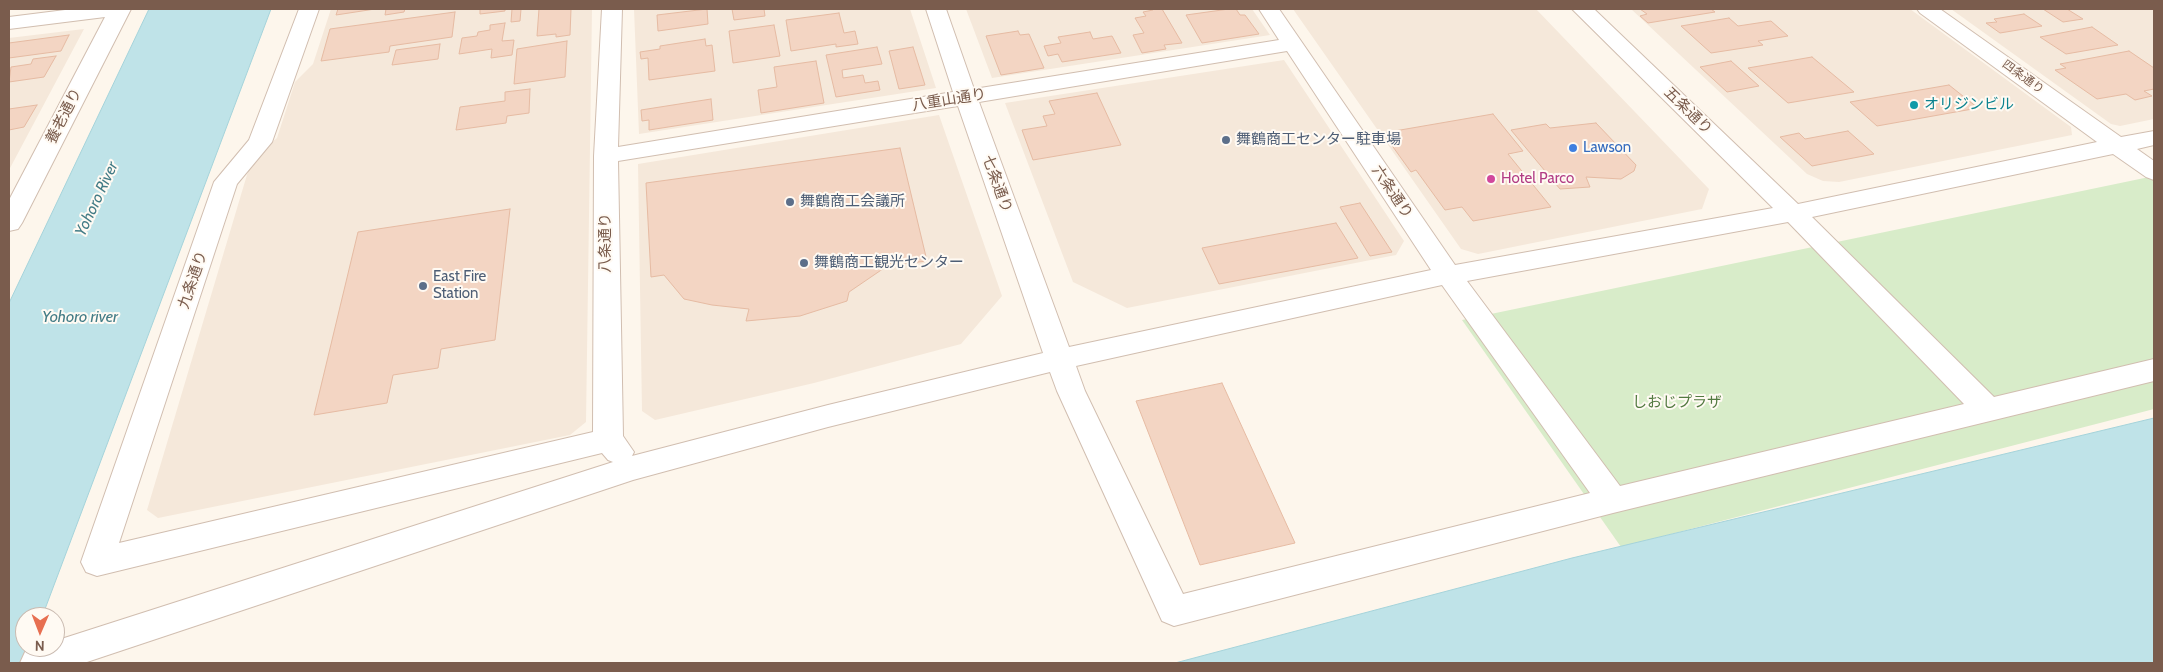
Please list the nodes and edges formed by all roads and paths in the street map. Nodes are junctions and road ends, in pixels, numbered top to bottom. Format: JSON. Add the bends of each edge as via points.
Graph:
{"nodes":[{"id":1,"x":120,"y":9,"type":"edge"},
{"id":2,"x":309,"y":9,"type":"edge"},
{"id":3,"x":612,"y":9,"type":"edge"},
{"id":4,"x":936,"y":9,"type":"edge"},
{"id":5,"x":1269,"y":9,"type":"edge"},
{"id":6,"x":1582,"y":9,"type":"edge"},
{"id":7,"x":1927,"y":9,"type":"edge"},
{"id":8,"x":9,"y":23,"type":"edge"},
{"id":9,"x":1293,"y":44,"type":"junction"},
{"id":10,"x":966,"y":97,"type":"junction"},
{"id":11,"x":2154,"y":138,"type":"edge"},
{"id":12,"x":2118,"y":145,"type":"junction"},
{"id":13,"x":606,"y":156,"type":"junction"},
{"id":14,"x":2154,"y":172,"type":"edge"},
{"id":15,"x":1793,"y":213,"type":"junction"},
{"id":16,"x":9,"y":223,"type":"edge"},
{"id":17,"x":1448,"y":275,"type":"junction"},
{"id":18,"x":1060,"y":359,"type":"junction"},
{"id":19,"x":2154,"y":370,"type":"edge"},
{"id":20,"x":1988,"y":410,"type":"junction"},
{"id":21,"x":608,"y":440,"type":"junction"},
{"id":22,"x":634,"y":468,"type":"junction"},
{"id":23,"x":1613,"y":500,"type":"junction"},
{"id":24,"x":37,"y":663,"type":"edge"}],
"edges":[{"from":1,"to":8,"type":"street"},
{"from":1,"to":16,"type":"street","name":"養老通り"},
{"from":2,"to":21,"type":"street","name":"九条通り","via":[[260,142],[226,182],[97,562]]},
{"from":3,"to":13,"type":"street","name":"八条通り"},
{"from":4,"to":10,"type":"street","name":"七条通り"},
{"from":5,"to":9,"type":"street","name":"六条通り"},
{"from":6,"to":15,"type":"street","name":"五条通り"},
{"from":7,"to":12,"type":"street","name":"四条通り"},
{"from":9,"to":10,"type":"street","name":"八重山通り"},
{"from":9,"to":17,"type":"street","name":"六条通り"},
{"from":10,"to":13,"type":"street","name":"八重山通り"},
{"from":10,"to":18,"type":"street","name":"七条通り"},
{"from":11,"to":12,"type":"street"},
{"from":12,"to":14,"type":"street","name":"四条通り"},
{"from":12,"to":15,"type":"street"},
{"from":13,"to":21,"type":"street","name":"八条通り"},
{"from":15,"to":17,"type":"street"},
{"from":15,"to":20,"type":"street","name":"五条通り"},
{"from":17,"to":18,"type":"street"},
{"from":17,"to":23,"type":"street","name":"六条通り"},
{"from":18,"to":22,"type":"street"},
{"from":18,"to":23,"type":"street","name":"七条通り","via":[[1071,391],[1174,611]]},
{"from":19,"to":20,"type":"street"},
{"from":20,"to":23,"type":"street"},
{"from":21,"to":22,"type":"street"},
{"from":22,"to":24,"type":"street"}]}
